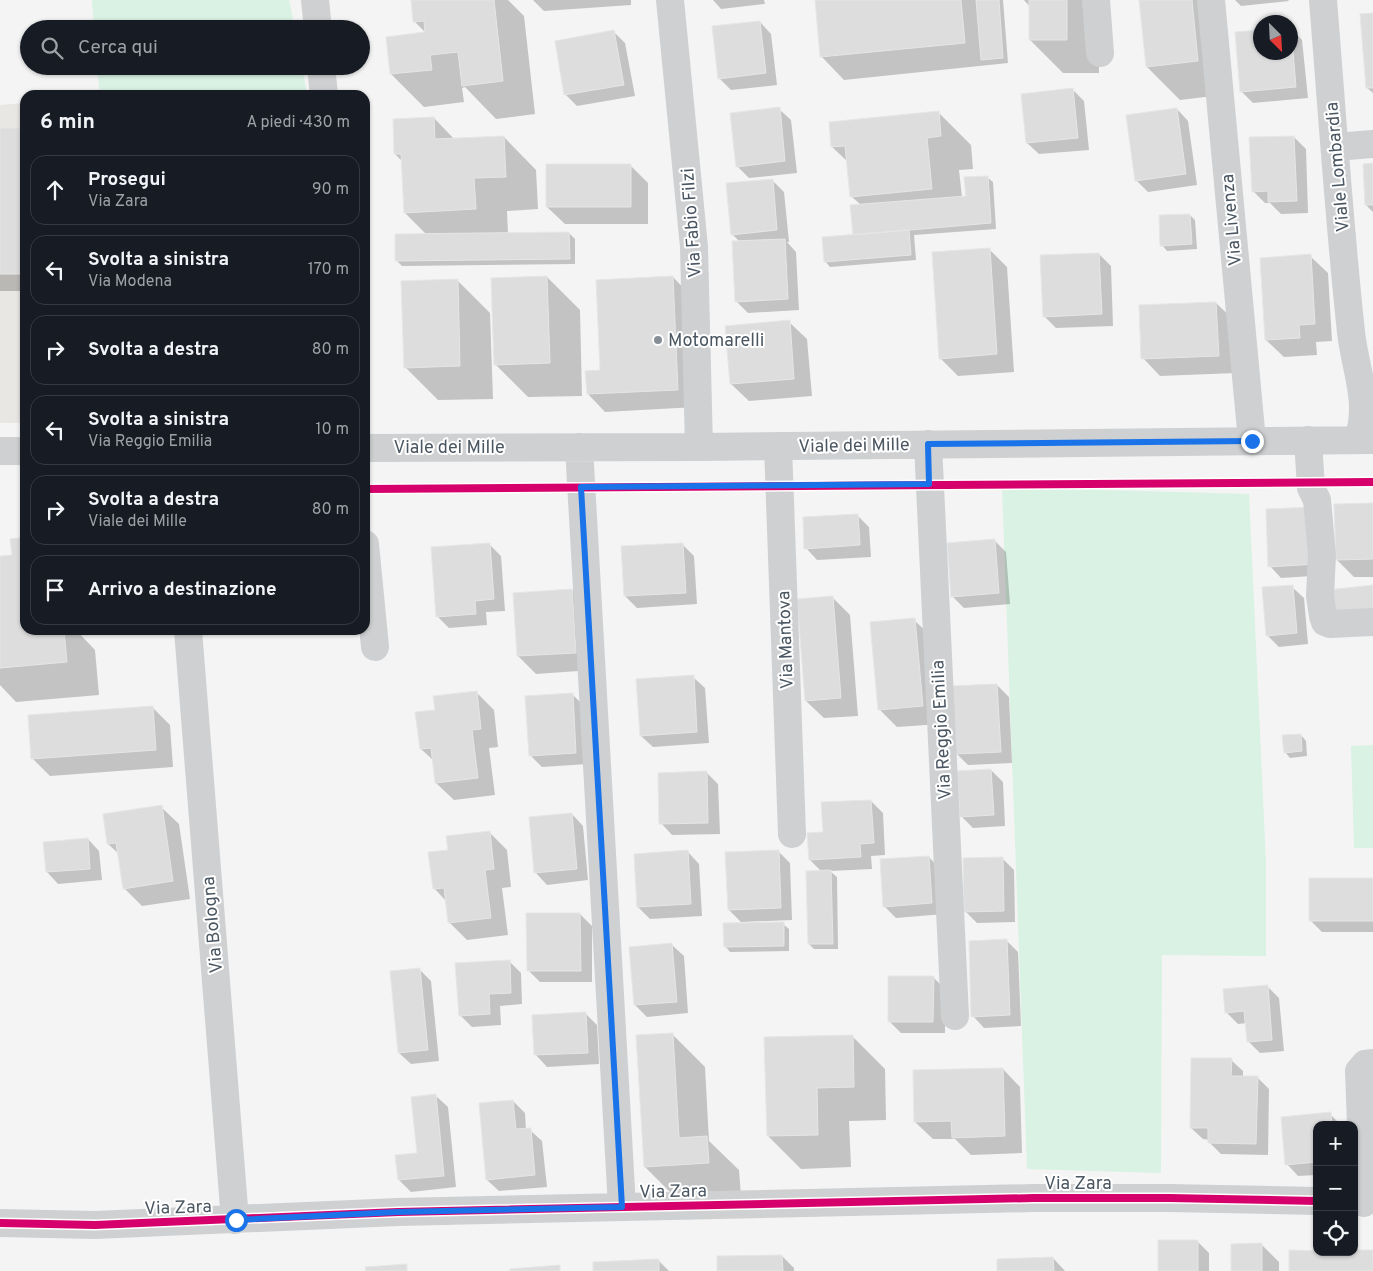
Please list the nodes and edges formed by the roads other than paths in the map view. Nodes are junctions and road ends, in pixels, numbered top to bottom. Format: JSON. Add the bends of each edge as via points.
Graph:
{"nodes":[{"id":1,"x":315,"y":0,"type":"edge"},
{"id":2,"x":670,"y":0,"type":"edge"},
{"id":3,"x":1096,"y":0,"type":"edge"},
{"id":4,"x":1211,"y":0,"type":"edge"},
{"id":5,"x":1322,"y":0,"type":"edge"},
{"id":6,"x":317,"y":20,"type":"edge"},
{"id":7,"x":1100,"y":53,"type":"dead end"},
{"id":8,"x":323,"y":75,"type":"edge"},
{"id":9,"x":324,"y":90,"type":"edge"},
{"id":10,"x":1373,"y":144,"type":"edge"},
{"id":11,"x":1336,"y":147,"type":"junction"},
{"id":12,"x":1308,"y":440,"type":"junction"},
{"id":13,"x":1366,"y":440,"type":"edge"},
{"id":14,"x":1252,"y":441,"type":"junction"},
{"id":15,"x":928,"y":444,"type":"junction"},
{"id":16,"x":778,"y":446,"type":"junction"},
{"id":17,"x":579,"y":447,"type":"junction"},
{"id":18,"x":699,"y":447,"type":"junction"},
{"id":19,"x":370,"y":448,"type":"edge"},
{"id":20,"x":0,"y":451,"type":"edge"},
{"id":21,"x":20,"y":451,"type":"edge"},
{"id":22,"x":370,"y":596,"type":"edge"},
{"id":23,"x":1373,"y":622,"type":"edge"},
{"id":24,"x":188,"y":635,"type":"edge"},
{"id":25,"x":375,"y":647,"type":"dead end"},
{"id":26,"x":792,"y":834,"type":"dead end"},
{"id":27,"x":955,"y":1016,"type":"dead end"},
{"id":28,"x":1373,"y":1063,"type":"edge"},
{"id":29,"x":1313,"y":1201,"type":"edge"},
{"id":30,"x":1364,"y":1203,"type":"edge"},
{"id":31,"x":622,"y":1207,"type":"junction"},
{"id":32,"x":236,"y":1220,"type":"junction"},
{"id":33,"x":0,"y":1223,"type":"edge"}],
"edges":[{"from":1,"to":6,"type":"street"},
{"from":2,"to":18,"type":"street","name":"Via Fabio Filzi","via":[[694,247]]},
{"from":3,"to":7,"type":"street"},
{"from":4,"to":14,"type":"street","name":"Via Livenza"},
{"from":5,"to":11,"type":"street","name":"Viale Lombardia"},
{"from":8,"to":9,"type":"street"},
{"from":10,"to":11,"type":"street"},
{"from":11,"to":13,"type":"street","name":"Viale Lombardia","via":[[1351,334],[1364,398]]},
{"from":12,"to":13,"type":"street","name":"Viale dei Mille"},
{"from":12,"to":14,"type":"street","name":"Viale dei Mille"},
{"from":12,"to":23,"type":"street","via":[[1311,488],[1318,510],[1322,555],[1320,596],[1325,622]]},
{"from":14,"to":15,"type":"street","name":"Viale dei Mille"},
{"from":15,"to":16,"type":"street","name":"Viale dei Mille"},
{"from":15,"to":27,"type":"street","name":"Via Reggio Emilia"},
{"from":16,"to":18,"type":"street","name":"Viale dei Mille"},
{"from":16,"to":26,"type":"street","name":"Via Mantova"},
{"from":17,"to":18,"type":"street","name":"Viale dei Mille"},
{"from":17,"to":19,"type":"street","name":"Viale dei Mille"},
{"from":17,"to":31,"type":"street"},
{"from":20,"to":21,"type":"street"},
{"from":22,"to":25,"type":"street"},
{"from":24,"to":32,"type":"street","name":"Via Bologna"},
{"from":28,"to":30,"type":"street","via":[[1365,1064],[1359,1071]]},
{"from":29,"to":31,"type":"street","name":"Via Zara","via":[[1034,1198]]},
{"from":31,"to":32,"type":"street","name":"Via Zara","via":[[398,1212]]},
{"from":32,"to":33,"type":"street","name":"Via Zara","via":[[95,1225]]}]}
